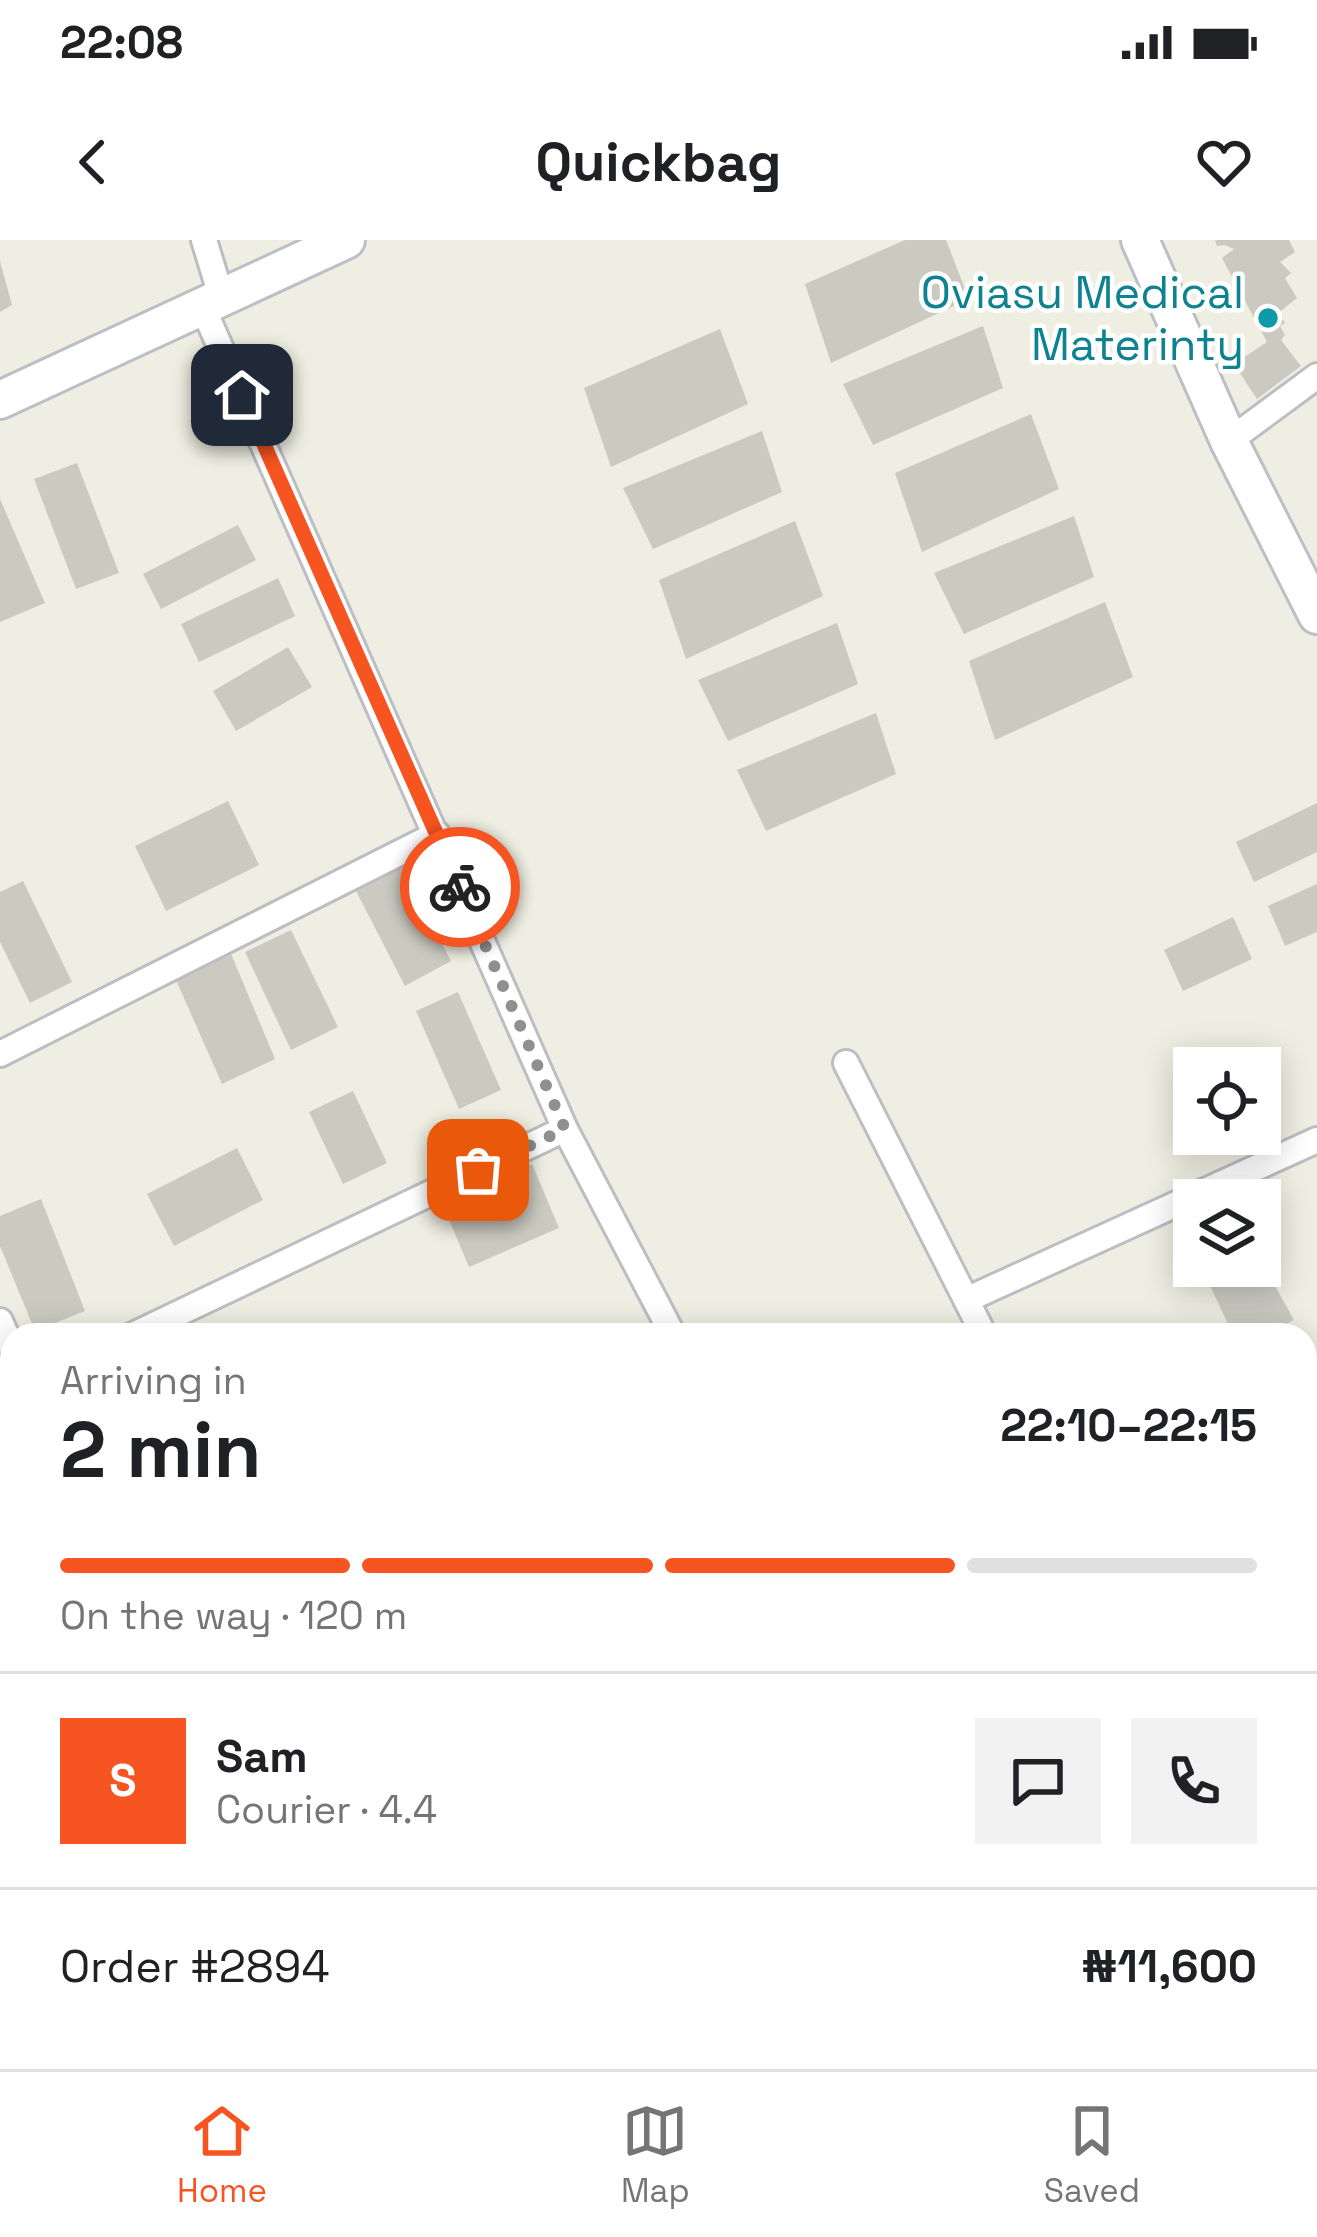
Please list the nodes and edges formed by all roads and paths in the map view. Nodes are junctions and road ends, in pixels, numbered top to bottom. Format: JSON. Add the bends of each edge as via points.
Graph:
{"nodes":[{"id":1,"x":204,"y":240,"type":"edge"},
{"id":2,"x":346,"y":240,"type":"edge"},
{"id":3,"x":1140,"y":240,"type":"edge"},
{"id":4,"x":213,"y":303,"type":"junction"},
{"id":5,"x":1317,"y":376,"type":"edge"},
{"id":6,"x":0,"y":400,"type":"edge"},
{"id":7,"x":1229,"y":441,"type":"junction"},
{"id":8,"x":1317,"y":615,"type":"edge"},
{"id":9,"x":437,"y":834,"type":"junction"},
{"id":10,"x":0,"y":1054,"type":"edge"},
{"id":11,"x":846,"y":1063,"type":"dead end"},
{"id":12,"x":565,"y":1129,"type":"junction"},
{"id":13,"x":1317,"y":1140,"type":"edge"},
{"id":14,"x":966,"y":1300,"type":"junction"},
{"id":15,"x":158,"y":1323,"type":"edge"},
{"id":16,"x":668,"y":1323,"type":"edge"},
{"id":17,"x":978,"y":1323,"type":"edge"}],
"edges":[{"from":1,"to":4,"type":"street"},
{"from":2,"to":4,"type":"street"},
{"from":3,"to":7,"type":"street"},
{"from":4,"to":6,"type":"street"},
{"from":4,"to":9,"type":"street"},
{"from":5,"to":7,"type":"street"},
{"from":7,"to":8,"type":"street"},
{"from":9,"to":10,"type":"street"},
{"from":9,"to":12,"type":"street"},
{"from":11,"to":14,"type":"street"},
{"from":12,"to":15,"type":"street"},
{"from":12,"to":16,"type":"street"},
{"from":13,"to":14,"type":"street"},
{"from":14,"to":17,"type":"street"}]}
